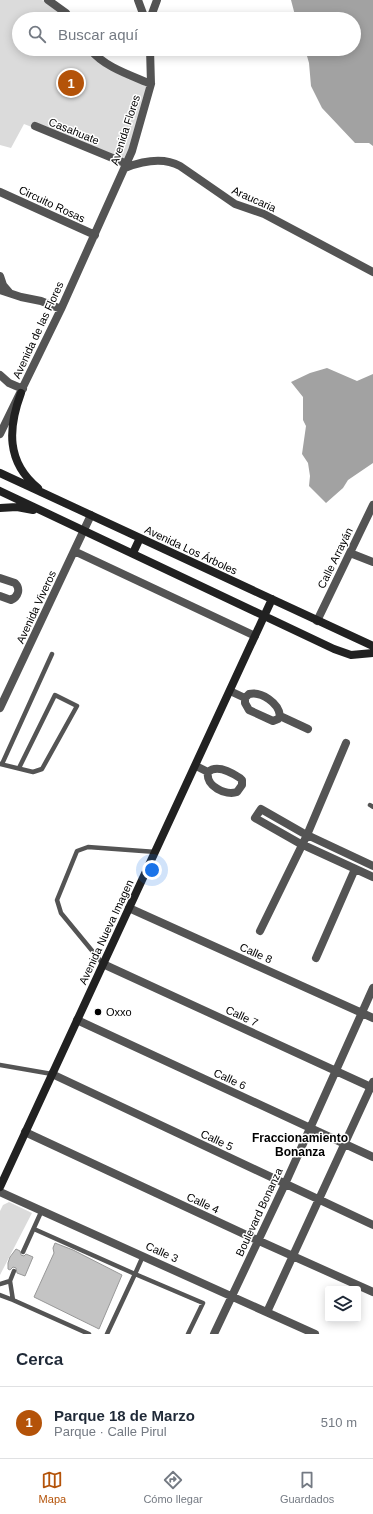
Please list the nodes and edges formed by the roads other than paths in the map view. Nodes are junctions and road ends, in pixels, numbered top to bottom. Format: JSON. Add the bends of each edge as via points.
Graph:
{"nodes":[{"id":1,"x":48,"y":0,"type":"edge"},
{"id":2,"x":138,"y":0,"type":"edge"},
{"id":3,"x":157,"y":0,"type":"edge"},
{"id":4,"x":65,"y":12,"type":"edge"},
{"id":5,"x":142,"y":12,"type":"edge"},
{"id":6,"x":153,"y":12,"type":"edge"},
{"id":7,"x":96,"y":56,"type":"edge"},
{"id":8,"x":150,"y":56,"type":"edge"},
{"id":9,"x":151,"y":84,"type":"junction"},
{"id":10,"x":35,"y":126,"type":"dead end"},
{"id":11,"x":126,"y":166,"type":"junction"},
{"id":12,"x":0,"y":192,"type":"edge"},
{"id":13,"x":95,"y":235,"type":"junction"},
{"id":14,"x":373,"y":272,"type":"edge"},
{"id":15,"x":0,"y":276,"type":"edge"},
{"id":16,"x":0,"y":290,"type":"edge"},
{"id":17,"x":11,"y":294,"type":"junction"},
{"id":18,"x":61,"y":309,"type":"junction"},
{"id":19,"x":0,"y":375,"type":"edge"},
{"id":20,"x":22,"y":391,"type":"junction"},
{"id":21,"x":0,"y":434,"type":"edge"},
{"id":22,"x":0,"y":473,"type":"edge"},
{"id":23,"x":0,"y":491,"type":"edge"},
{"id":24,"x":46,"y":494,"type":"junction"},
{"id":25,"x":373,"y":506,"type":"edge"},
{"id":26,"x":0,"y":508,"type":"edge"},
{"id":27,"x":91,"y":515,"type":"junction"},
{"id":28,"x":56,"y":518,"type":"junction"},
{"id":29,"x":84,"y":531,"type":"junction"},
{"id":30,"x":140,"y":538,"type":"junction"},
{"id":31,"x":74,"y":551,"type":"junction"},
{"id":32,"x":133,"y":553,"type":"junction"},
{"id":33,"x":350,"y":553,"type":"junction"},
{"id":34,"x":373,"y":562,"type":"edge"},
{"id":35,"x":0,"y":578,"type":"edge"},
{"id":36,"x":0,"y":596,"type":"edge"},
{"id":37,"x":272,"y":599,"type":"junction"},
{"id":38,"x":265,"y":615,"type":"junction"},
{"id":39,"x":317,"y":620,"type":"junction"},
{"id":40,"x":255,"y":636,"type":"junction"},
{"id":41,"x":373,"y":646,"type":"edge"},
{"id":42,"x":373,"y":653,"type":"edge"},
{"id":43,"x":52,"y":654,"type":"dead end"},
{"id":44,"x":230,"y":691,"type":"junction"},
{"id":45,"x":245,"y":698,"type":"junction"},
{"id":46,"x":0,"y":708,"type":"edge"},
{"id":47,"x":280,"y":716,"type":"junction"},
{"id":48,"x":308,"y":729,"type":"dead end"},
{"id":49,"x":346,"y":743,"type":"dead end"},
{"id":50,"x":1,"y":764,"type":"edge"},
{"id":51,"x":196,"y":766,"type":"junction"},
{"id":52,"x":19,"y":768,"type":"junction"},
{"id":53,"x":208,"y":772,"type":"dead end"},
{"id":54,"x":307,"y":835,"type":"junction"},
{"id":55,"x":303,"y":844,"type":"junction"},
{"id":56,"x":156,"y":852,"type":"junction"},
{"id":57,"x":352,"y":857,"type":"junction"},
{"id":58,"x":373,"y":866,"type":"edge"},
{"id":59,"x":352,"y":868,"type":"junction"},
{"id":60,"x":373,"y":877,"type":"edge"},
{"id":61,"x":129,"y":908,"type":"junction"},
{"id":62,"x":260,"y":931,"type":"dead end"},
{"id":63,"x":316,"y":958,"type":"dead end"},
{"id":64,"x":103,"y":964,"type":"junction"},
{"id":65,"x":373,"y":988,"type":"edge"},
{"id":66,"x":362,"y":1013,"type":"junction"},
{"id":67,"x":373,"y":1018,"type":"edge"},
{"id":68,"x":77,"y":1020,"type":"junction"},
{"id":69,"x":0,"y":1065,"type":"edge"},
{"id":70,"x":335,"y":1071,"type":"junction"},
{"id":71,"x":52,"y":1074,"type":"junction"},
{"id":72,"x":372,"y":1086,"type":"edge"},
{"id":73,"x":310,"y":1128,"type":"junction"},
{"id":74,"x":26,"y":1132,"type":"junction"},
{"id":75,"x":345,"y":1144,"type":"junction"},
{"id":76,"x":373,"y":1157,"type":"edge"},
{"id":77,"x":2,"y":1177,"type":"edge"},
{"id":78,"x":285,"y":1184,"type":"junction"},
{"id":79,"x":0,"y":1187,"type":"edge"},
{"id":80,"x":0,"y":1192,"type":"edge"},
{"id":81,"x":319,"y":1200,"type":"junction"},
{"id":82,"x":42,"y":1210,"type":"junction"},
{"id":83,"x":373,"y":1225,"type":"edge"},
{"id":84,"x":34,"y":1229,"type":"junction"},
{"id":85,"x":257,"y":1240,"type":"junction"},
{"id":86,"x":23,"y":1252,"type":"dead end"},
{"id":87,"x":143,"y":1256,"type":"junction"},
{"id":88,"x":293,"y":1256,"type":"junction"},
{"id":89,"x":14,"y":1271,"type":"dead end"},
{"id":90,"x":135,"y":1274,"type":"junction"},
{"id":91,"x":10,"y":1281,"type":"junction"},
{"id":92,"x":0,"y":1284,"type":"edge"},
{"id":93,"x":373,"y":1292,"type":"edge"},
{"id":94,"x":0,"y":1295,"type":"edge"},
{"id":95,"x":231,"y":1296,"type":"junction"},
{"id":96,"x":13,"y":1300,"type":"junction"},
{"id":97,"x":267,"y":1312,"type":"junction"},
{"id":98,"x":89,"y":1334,"type":"edge"},
{"id":99,"x":107,"y":1334,"type":"edge"},
{"id":100,"x":188,"y":1334,"type":"edge"},
{"id":101,"x":214,"y":1334,"type":"edge"},
{"id":102,"x":315,"y":1334,"type":"edge"}],
"edges":[{"from":1,"to":4,"type":"street"},
{"from":2,"to":5,"type":"street"},
{"from":3,"to":6,"type":"street"},
{"from":7,"to":9,"type":"street","via":[[109,65]]},
{"from":8,"to":9,"type":"street","name":"Avenida Flores"},
{"from":9,"to":11,"type":"street","name":"Avenida Flores"},
{"from":10,"to":11,"type":"street","name":"Casahuate"},
{"from":11,"to":13,"type":"street","name":"Avenida Flores"},
{"from":11,"to":14,"type":"street","name":"Araucaria","via":[[161,160],[171,161],[235,204],[264,214]]},
{"from":12,"to":13,"type":"street","name":"Circuito Rosas"},
{"from":13,"to":18,"type":"street","name":"Avenida de las Flores"},
{"from":15,"to":17,"type":"street","via":[[3,285]]},
{"from":16,"to":17,"type":"street"},
{"from":17,"to":18,"type":"street"},
{"from":18,"to":20,"type":"street","name":"Avenida de las Flores"},
{"from":19,"to":20,"type":"street"},
{"from":20,"to":21,"type":"street","name":"Avenida de las Flores"},
{"from":20,"to":24,"type":"street","via":[[12,423],[14,449],[26,475]]},
{"from":22,"to":24,"type":"street","name":"Avenida Los Árboles"},
{"from":23,"to":28,"type":"street"},
{"from":24,"to":27,"type":"street","name":"Avenida Los Árboles"},
{"from":25,"to":33,"type":"street","name":"Calle Arrayán"},
{"from":26,"to":28,"type":"street","via":[[25,508]]},
{"from":27,"to":29,"type":"street","name":"Avenida Viveros"},
{"from":27,"to":30,"type":"street","name":"Avenida Los Árboles"},
{"from":28,"to":29,"type":"street"},
{"from":29,"to":31,"type":"street","name":"Avenida Viveros"},
{"from":29,"to":32,"type":"street"},
{"from":30,"to":32,"type":"street"},
{"from":30,"to":37,"type":"street","name":"Avenida Los Árboles"},
{"from":31,"to":40,"type":"street"},
{"from":31,"to":46,"type":"street","name":"Avenida Viveros"},
{"from":32,"to":38,"type":"street"},
{"from":33,"to":34,"type":"street"},
{"from":33,"to":39,"type":"street","name":"Calle Arrayán"},
{"from":35,"to":36,"type":"street","via":[[15,583],[18,592],[11,600]]},
{"from":37,"to":38,"type":"street","name":"Avenida Nueva Imagen"},
{"from":37,"to":39,"type":"street","name":"Avenida Los Árboles"},
{"from":38,"to":40,"type":"street","name":"Avenida Nueva Imagen"},
{"from":38,"to":42,"type":"street","via":[[343,652],[359,655]]},
{"from":39,"to":41,"type":"street","name":"Avenida Los Árboles"},
{"from":40,"to":44,"type":"street","name":"Avenida Nueva Imagen"},
{"from":43,"to":50,"type":"lane"},
{"from":44,"to":45,"type":"street"},
{"from":44,"to":51,"type":"street","name":"Avenida Nueva Imagen"},
{"from":45,"to":47,"type":"street","via":[[249,694],[255,694],[272,701]]},
{"from":45,"to":47,"type":"street","via":[[249,710],[273,721]]},
{"from":47,"to":48,"type":"street"},
{"from":49,"to":54,"type":"street"},
{"from":50,"to":52,"type":"lane"},
{"from":51,"to":53,"type":"street"},
{"from":51,"to":56,"type":"street","name":"Avenida Nueva Imagen"},
{"from":52,"to":52,"type":"lane","via":[[33,772],[42,769],[77,706],[55,695]]},
{"from":54,"to":55,"type":"street"},
{"from":54,"to":55,"type":"street","via":[[261,809],[255,818]]},
{"from":54,"to":57,"type":"street"},
{"from":55,"to":59,"type":"street"},
{"from":55,"to":62,"type":"street"},
{"from":56,"to":61,"type":"street","name":"Avenida Nueva Imagen"},
{"from":56,"to":64,"type":"lane","via":[[88,848],[77,851],[57,900],[61,913]]},
{"from":57,"to":58,"type":"street"},
{"from":57,"to":59,"type":"street"},
{"from":59,"to":60,"type":"street"},
{"from":59,"to":63,"type":"street"},
{"from":61,"to":64,"type":"street","name":"Avenida Nueva Imagen"},
{"from":61,"to":66,"type":"street","name":"Calle 8"},
{"from":64,"to":68,"type":"street","name":"Avenida Nueva Imagen"},
{"from":64,"to":70,"type":"street","name":"Calle 7"},
{"from":65,"to":66,"type":"street","name":"Boulevard Bonanza"},
{"from":66,"to":67,"type":"street","name":"Calle 8"},
{"from":66,"to":70,"type":"street","name":"Boulevard Bonanza"},
{"from":68,"to":71,"type":"street","name":"Avenida Nueva Imagen"},
{"from":68,"to":73,"type":"street","name":"Calle 6"},
{"from":69,"to":71,"type":"lane"},
{"from":70,"to":72,"type":"street","name":"Calle 7"},
{"from":70,"to":73,"type":"street","name":"Boulevard Bonanza"},
{"from":71,"to":74,"type":"street","name":"Avenida Nueva Imagen"},
{"from":71,"to":78,"type":"street","name":"Calle 5"},
{"from":72,"to":75,"type":"street"},
{"from":73,"to":75,"type":"street","name":"Calle 6"},
{"from":73,"to":78,"type":"street","name":"Boulevard Bonanza"},
{"from":74,"to":77,"type":"street","name":"Avenida Nueva Imagen"},
{"from":74,"to":85,"type":"street","name":"Calle 4"},
{"from":75,"to":76,"type":"street","name":"Calle 6"},
{"from":75,"to":81,"type":"street"},
{"from":77,"to":79,"type":"street","name":"Avenida Nueva Imagen"},
{"from":78,"to":81,"type":"street","name":"Calle 5"},
{"from":78,"to":85,"type":"street","name":"Boulevard Bonanza"},
{"from":80,"to":82,"type":"street","name":"Calle 3"},
{"from":81,"to":83,"type":"street","name":"Calle 5"},
{"from":81,"to":88,"type":"street"},
{"from":82,"to":84,"type":"lane"},
{"from":82,"to":87,"type":"street","name":"Calle 3"},
{"from":84,"to":86,"type":"lane"},
{"from":84,"to":90,"type":"lane"},
{"from":85,"to":88,"type":"street","name":"Calle 4"},
{"from":85,"to":95,"type":"street","name":"Boulevard Bonanza"},
{"from":87,"to":90,"type":"lane"},
{"from":87,"to":95,"type":"street","name":"Calle 3"},
{"from":88,"to":93,"type":"street","name":"Calle 4"},
{"from":88,"to":97,"type":"street"},
{"from":89,"to":91,"type":"lane"},
{"from":90,"to":99,"type":"lane"},
{"from":90,"to":100,"type":"lane","via":[[202,1303]]},
{"from":91,"to":92,"type":"lane"},
{"from":91,"to":96,"type":"lane"},
{"from":94,"to":96,"type":"lane"},
{"from":95,"to":97,"type":"street","name":"Calle 3"},
{"from":95,"to":101,"type":"street","name":"Boulevard Bonanza"},
{"from":96,"to":98,"type":"lane"},
{"from":97,"to":102,"type":"street","name":"Calle 3"}]}
